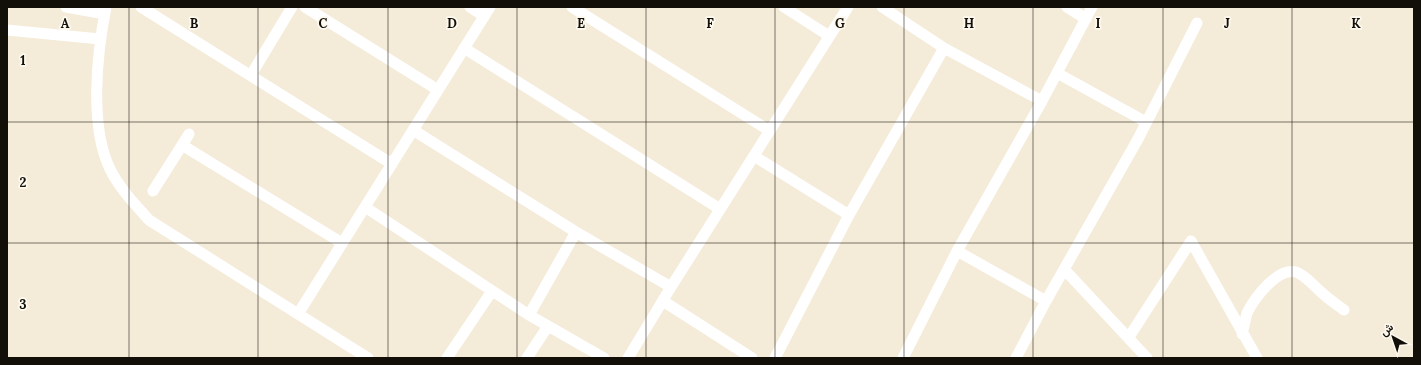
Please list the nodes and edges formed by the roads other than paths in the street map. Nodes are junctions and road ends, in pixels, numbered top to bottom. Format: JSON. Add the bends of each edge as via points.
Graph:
{"nodes":[{"id":1,"x":66,"y":7,"type":"edge"},
{"id":2,"x":141,"y":7,"type":"edge"},
{"id":3,"x":292,"y":7,"type":"edge"},
{"id":4,"x":305,"y":7,"type":"edge"},
{"id":5,"x":470,"y":7,"type":"edge"},
{"id":6,"x":572,"y":7,"type":"edge"},
{"id":7,"x":784,"y":7,"type":"edge"},
{"id":8,"x":848,"y":7,"type":"edge"},
{"id":9,"x":1067,"y":7,"type":"edge"},
{"id":10,"x":1092,"y":7,"type":"edge"},
{"id":11,"x":885,"y":8,"type":"edge"},
{"id":12,"x":106,"y":10,"type":"edge"},
{"id":13,"x":487,"y":12,"type":"edge"},
{"id":14,"x":1086,"y":19,"type":"junction"},
{"id":15,"x":1197,"y":23,"type":"dead end"},
{"id":16,"x":7,"y":30,"type":"edge"},
{"id":17,"x":829,"y":36,"type":"junction"},
{"id":18,"x":100,"y":40,"type":"junction"},
{"id":19,"x":464,"y":48,"type":"junction"},
{"id":20,"x":944,"y":48,"type":"junction"},
{"id":21,"x":1057,"y":73,"type":"junction"},
{"id":22,"x":251,"y":75,"type":"junction"},
{"id":23,"x":438,"y":90,"type":"junction"},
{"id":24,"x":1042,"y":101,"type":"junction"},
{"id":25,"x":1146,"y":122,"type":"junction"},
{"id":26,"x":413,"y":130,"type":"junction"},
{"id":27,"x":770,"y":131,"type":"junction"},
{"id":28,"x":189,"y":134,"type":"dead end"},
{"id":29,"x":182,"y":145,"type":"junction"},
{"id":30,"x":754,"y":156,"type":"junction"},
{"id":31,"x":392,"y":164,"type":"junction"},
{"id":32,"x":153,"y":191,"type":"dead end"},
{"id":33,"x":365,"y":207,"type":"junction"},
{"id":34,"x":720,"y":209,"type":"junction"},
{"id":35,"x":849,"y":215,"type":"junction"},
{"id":36,"x":576,"y":232,"type":"junction"},
{"id":37,"x":342,"y":243,"type":"junction"},
{"id":38,"x":957,"y":251,"type":"junction"},
{"id":39,"x":1064,"y":269,"type":"junction"},
{"id":40,"x":671,"y":287,"type":"junction"},
{"id":41,"x":492,"y":290,"type":"junction"},
{"id":42,"x":1046,"y":300,"type":"junction"},
{"id":43,"x":663,"y":301,"type":"junction"},
{"id":44,"x":1344,"y":310,"type":"dead end"},
{"id":45,"x":298,"y":314,"type":"junction"},
{"id":46,"x":529,"y":315,"type":"junction"},
{"id":47,"x":548,"y":326,"type":"junction"},
{"id":48,"x":1242,"y":334,"type":"junction"},
{"id":49,"x":1129,"y":338,"type":"junction"},
{"id":50,"x":1019,"y":356,"type":"edge"},
{"id":51,"x":368,"y":358,"type":"edge"},
{"id":52,"x":447,"y":358,"type":"edge"},
{"id":53,"x":526,"y":358,"type":"edge"},
{"id":54,"x":604,"y":358,"type":"edge"},
{"id":55,"x":628,"y":358,"type":"edge"},
{"id":56,"x":752,"y":358,"type":"edge"},
{"id":57,"x":775,"y":358,"type":"edge"},
{"id":58,"x":903,"y":358,"type":"edge"},
{"id":59,"x":1147,"y":358,"type":"edge"},
{"id":60,"x":1257,"y":358,"type":"edge"}],
"edges":[{"from":1,"to":12,"type":"street"},
{"from":2,"to":22,"type":"street"},
{"from":3,"to":22,"type":"street"},
{"from":4,"to":23,"type":"street"},
{"from":5,"to":13,"type":"street"},
{"from":6,"to":27,"type":"street"},
{"from":7,"to":17,"type":"street"},
{"from":8,"to":17,"type":"street"},
{"from":9,"to":14,"type":"street"},
{"from":10,"to":14,"type":"street"},
{"from":11,"to":20,"type":"street"},
{"from":12,"to":18,"type":"street"},
{"from":13,"to":19,"type":"street"},
{"from":14,"to":21,"type":"street"},
{"from":15,"to":25,"type":"street"},
{"from":16,"to":18,"type":"street"},
{"from":17,"to":27,"type":"street"},
{"from":18,"to":45,"type":"street","via":[[96,108],[100,140],[110,169],[126,194],[149,220]]},
{"from":19,"to":23,"type":"street"},
{"from":19,"to":34,"type":"street"},
{"from":20,"to":24,"type":"street"},
{"from":20,"to":35,"type":"street"},
{"from":21,"to":24,"type":"street"},
{"from":21,"to":25,"type":"street"},
{"from":22,"to":31,"type":"street"},
{"from":23,"to":26,"type":"street"},
{"from":24,"to":38,"type":"street"},
{"from":25,"to":39,"type":"street"},
{"from":26,"to":31,"type":"street"},
{"from":26,"to":36,"type":"street"},
{"from":27,"to":30,"type":"street"},
{"from":28,"to":29,"type":"street"},
{"from":29,"to":32,"type":"street"},
{"from":29,"to":37,"type":"street"},
{"from":30,"to":34,"type":"street"},
{"from":30,"to":35,"type":"street"},
{"from":31,"to":33,"type":"street"},
{"from":33,"to":37,"type":"street"},
{"from":33,"to":41,"type":"street"},
{"from":34,"to":40,"type":"street"},
{"from":35,"to":57,"type":"street"},
{"from":36,"to":40,"type":"street"},
{"from":36,"to":46,"type":"street"},
{"from":37,"to":45,"type":"street"},
{"from":38,"to":42,"type":"street"},
{"from":38,"to":58,"type":"street"},
{"from":39,"to":42,"type":"street"},
{"from":39,"to":49,"type":"street"},
{"from":40,"to":43,"type":"street"},
{"from":41,"to":46,"type":"street"},
{"from":41,"to":52,"type":"street"},
{"from":42,"to":50,"type":"street"},
{"from":43,"to":55,"type":"street"},
{"from":43,"to":56,"type":"street"},
{"from":44,"to":48,"type":"street","via":[[1307,279],[1296,272],[1286,273],[1263,288],[1247,315]]},
{"from":45,"to":51,"type":"street"},
{"from":46,"to":47,"type":"street"},
{"from":47,"to":53,"type":"street"},
{"from":47,"to":54,"type":"street"},
{"from":48,"to":49,"type":"street","via":[[1190,241]]},
{"from":48,"to":60,"type":"street"},
{"from":49,"to":59,"type":"street"}]}
